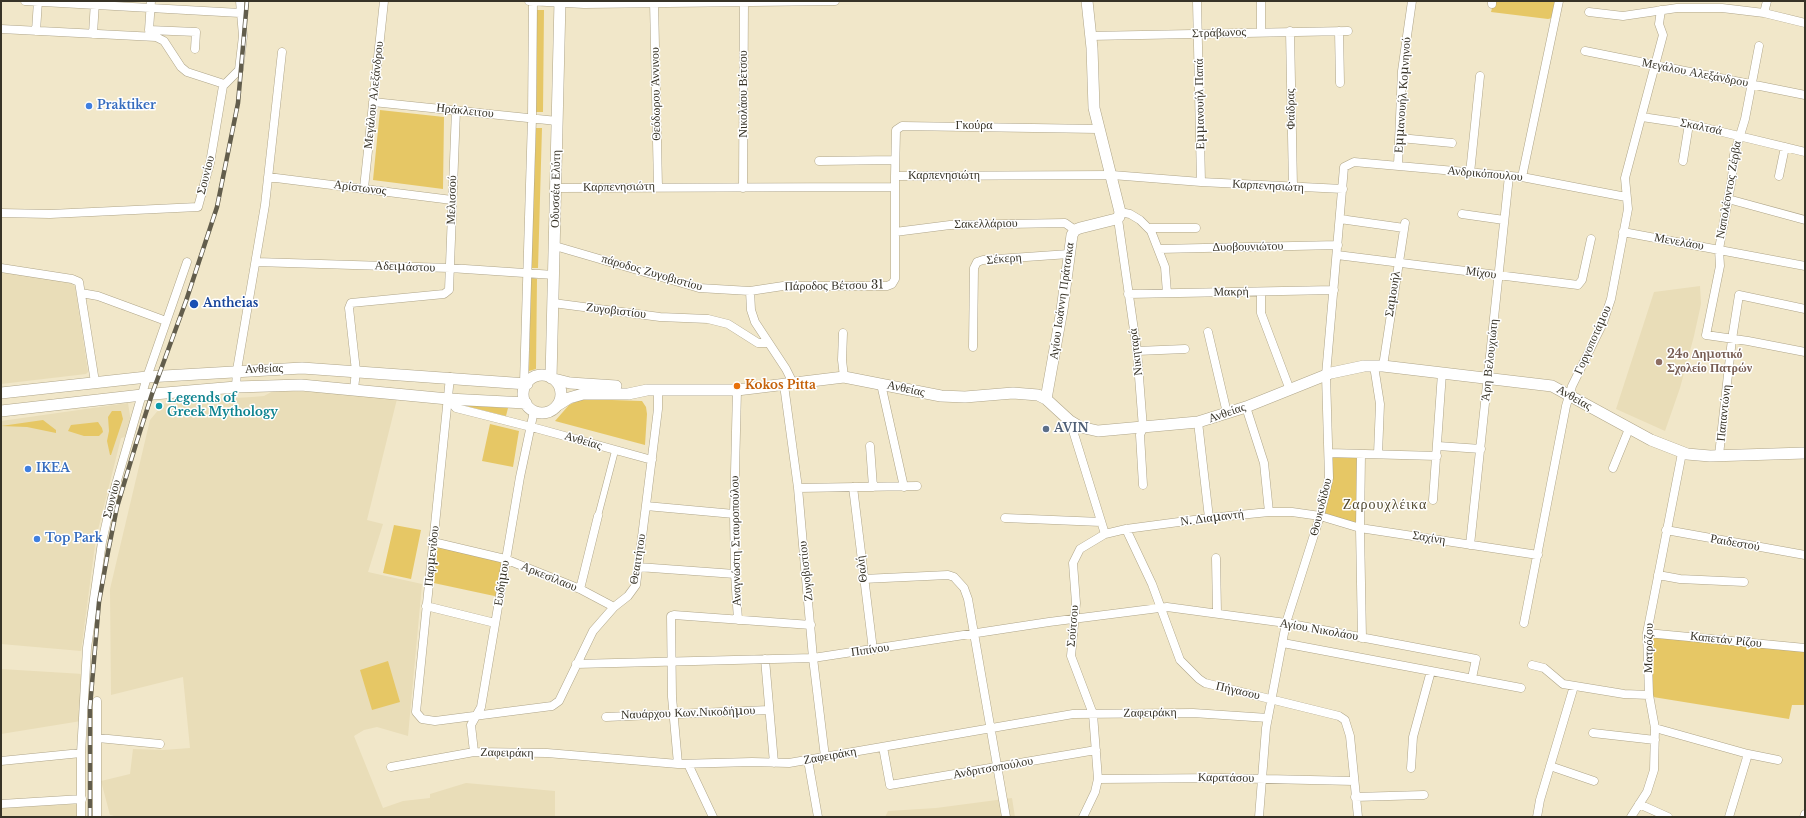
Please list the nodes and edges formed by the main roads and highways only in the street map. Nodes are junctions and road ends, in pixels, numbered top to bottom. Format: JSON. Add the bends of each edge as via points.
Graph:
{"nodes":[{"id":1,"x":1087,"y":1,"type":"edge"},
{"id":2,"x":560,"y":2,"type":"edge"},
{"id":3,"x":553,"y":378,"type":"junction"},
{"id":4,"x":525,"y":383,"type":"junction"},
{"id":5,"x":48,"y":387,"type":"junction"},
{"id":6,"x":640,"y":390,"type":"junction"},
{"id":7,"x":1,"y":393,"type":"edge"},
{"id":8,"x":1046,"y":399,"type":"junction"},
{"id":9,"x":526,"y":403,"type":"junction"},
{"id":10,"x":558,"y":405,"type":"junction"},
{"id":11,"x":50,"y":406,"type":"junction"},
{"id":12,"x":1,"y":411,"type":"edge"},
{"id":13,"x":1805,"y":453,"type":"edge"}],
"edges":[{"from":1,"to":8,"type":"main road","name":"Αγίου Ιωάννη Πράτσικα","via":[[1093,102],[1119,215],[1075,230],[1071,237],[1062,310]]},
{"from":2,"to":3,"type":"main road","name":"Οδυσσέα Ελύτη"},
{"from":3,"to":4,"type":"main road","via":[[539,376]]},
{"from":3,"to":6,"type":"main road","name":"Ανθείας","via":[[570,383]]},
{"from":3,"to":10,"type":"main road","via":[[561,393]]},
{"from":4,"to":5,"type":"main road","name":"Ανθείας","via":[[302,368],[237,370]]},
{"from":4,"to":9,"type":"main road"},
{"from":5,"to":7,"type":"main road","name":"Ανθείας"},
{"from":5,"to":11,"type":"main road"},
{"from":6,"to":8,"type":"main road","name":"Ανθείας","via":[[737,390],[844,378],[941,396],[1029,393]]},
{"from":6,"to":10,"type":"main road","name":"Ανθείας","via":[[628,394],[583,394]]},
{"from":8,"to":13,"type":"main road","name":"Ανθείας","via":[[1080,427],[1098,431],[1143,428],[1198,422],[1246,407],[1326,375],[1352,368],[1379,366],[1552,386],[1629,429],[1682,453],[1701,456]]},
{"from":9,"to":10,"type":"main road","via":[[534,411],[549,412]]},
{"from":9,"to":11,"type":"main road","name":"Ανθείας","via":[[448,399],[301,385],[236,387]]},
{"from":11,"to":12,"type":"main road","name":"Ανθείας"}]}
